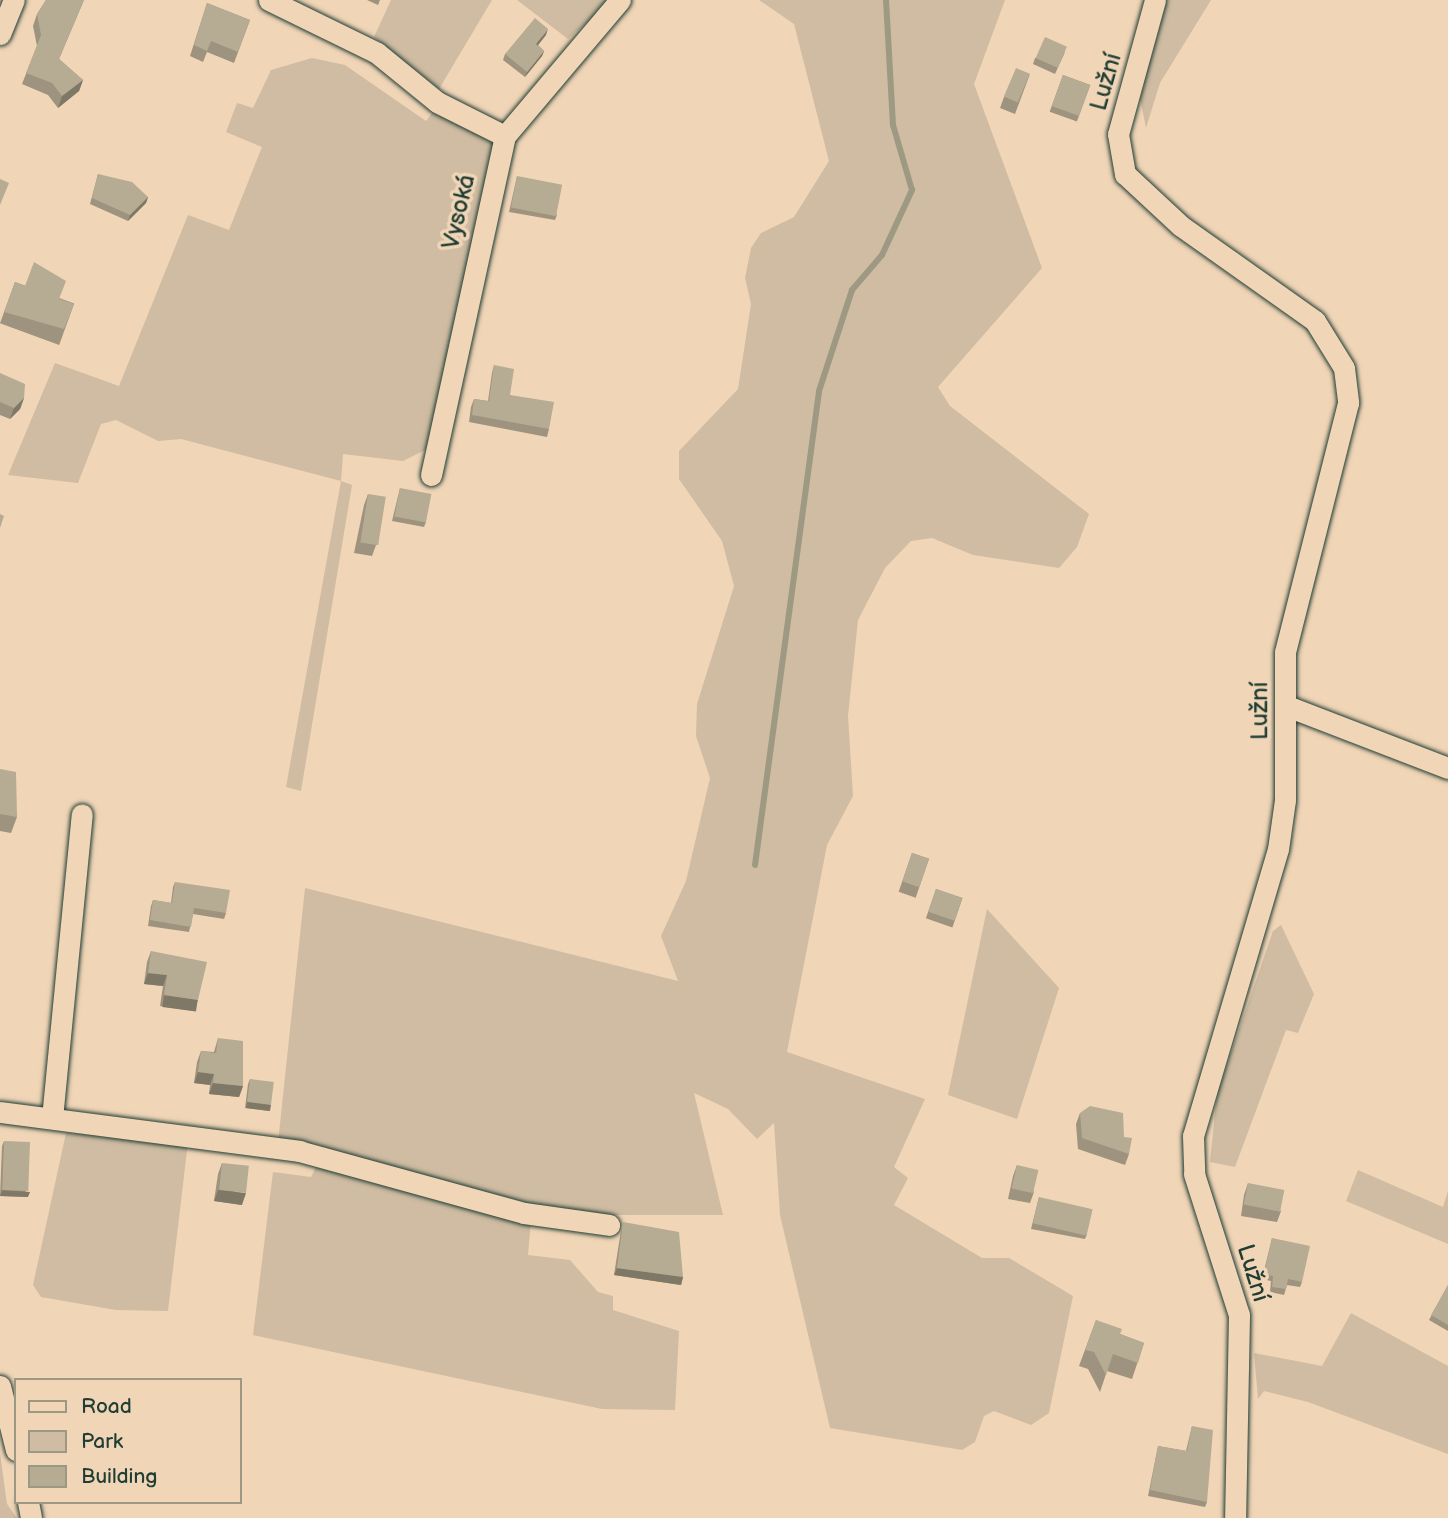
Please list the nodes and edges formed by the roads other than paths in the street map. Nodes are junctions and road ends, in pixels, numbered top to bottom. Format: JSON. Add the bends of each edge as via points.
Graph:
{"nodes":[{"id":1,"x":14,"y":0,"type":"edge"},
{"id":2,"x":269,"y":0,"type":"edge"},
{"id":3,"x":620,"y":0,"type":"edge"},
{"id":4,"x":1155,"y":0,"type":"edge"},
{"id":5,"x":0,"y":34,"type":"edge"},
{"id":6,"x":505,"y":136,"type":"junction"},
{"id":7,"x":431,"y":475,"type":"dead end"},
{"id":8,"x":1287,"y":706,"type":"junction"},
{"id":9,"x":1448,"y":768,"type":"edge"},
{"id":10,"x":82,"y":814,"type":"dead end"},
{"id":11,"x":0,"y":1112,"type":"edge"},
{"id":12,"x":52,"y":1118,"type":"junction"},
{"id":13,"x":609,"y":1224,"type":"dead end"},
{"id":14,"x":0,"y":1386,"type":"edge"},
{"id":15,"x":14,"y":1442,"type":"edge"},
{"id":16,"x":1235,"y":1518,"type":"edge"}],
"edges":[{"from":1,"to":5,"type":"street"},
{"from":2,"to":6,"type":"street","via":[[377,53],[437,102]]},
{"from":3,"to":6,"type":"street","name":"Vysoká"},
{"from":4,"to":8,"type":"street","name":"Lužní","via":[[1118,134],[1125,174],[1181,226],[1315,321],[1344,368],[1348,403],[1331,489],[1299,580],[1285,652]]},
{"from":6,"to":7,"type":"street","name":"Vysoká"},
{"from":8,"to":9,"type":"street"},
{"from":8,"to":16,"type":"street","name":"Lužní","via":[[1278,849],[1193,1136],[1194,1174],[1239,1315]]},
{"from":10,"to":12,"type":"street"},
{"from":11,"to":12,"type":"street"},
{"from":12,"to":13,"type":"street","via":[[299,1152],[524,1213]]},
{"from":14,"to":15,"type":"street"}]}
